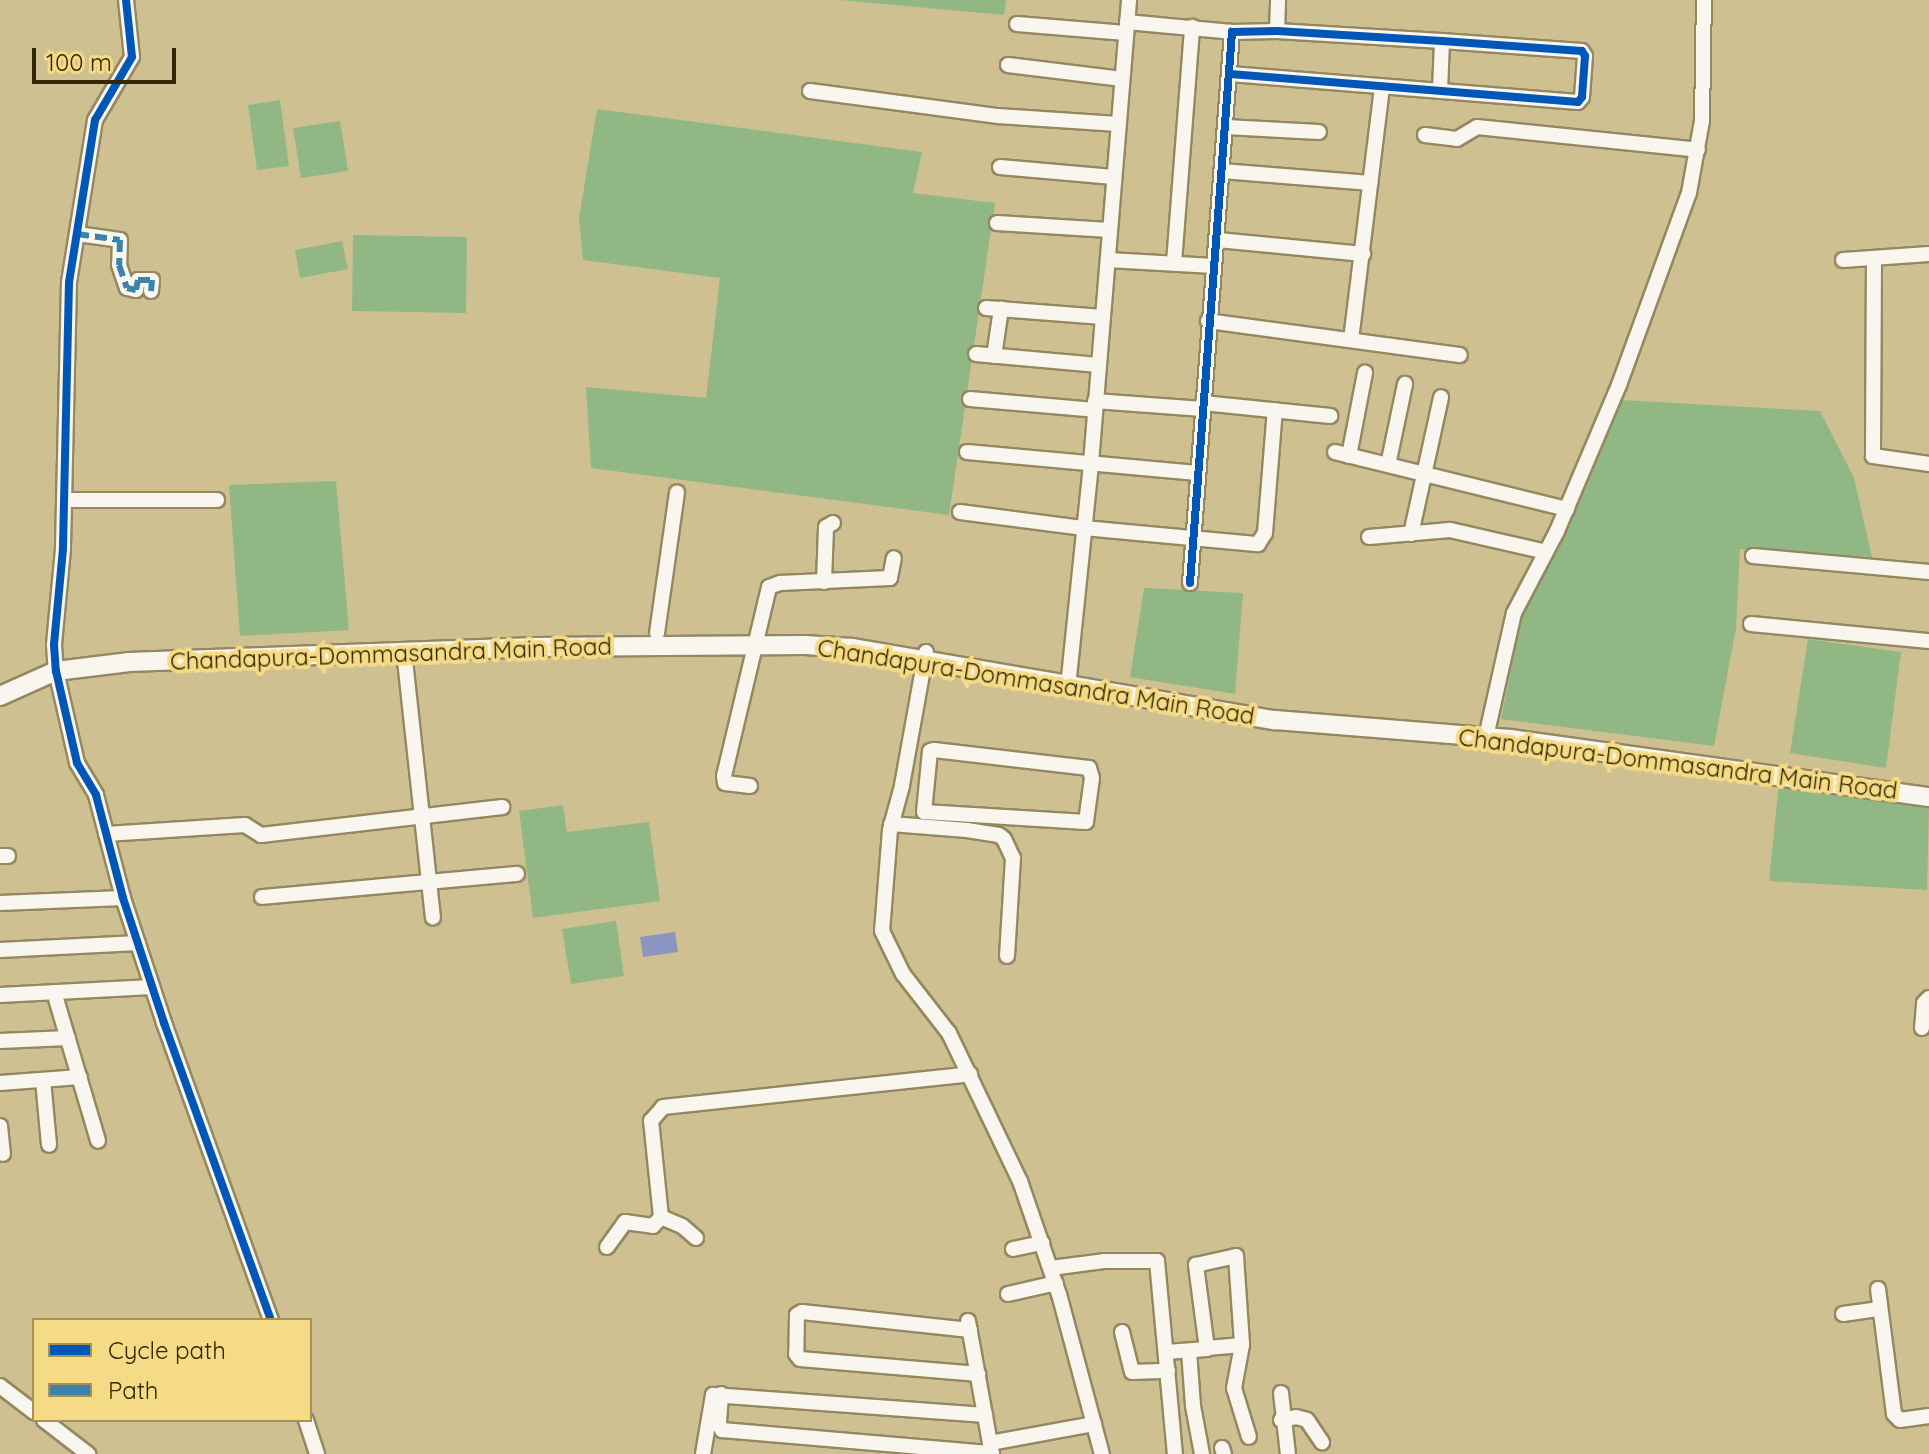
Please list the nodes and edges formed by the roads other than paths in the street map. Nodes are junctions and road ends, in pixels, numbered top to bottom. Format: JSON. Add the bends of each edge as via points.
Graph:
{"nodes":[{"id":1,"x":126,"y":0,"type":"edge"},
{"id":2,"x":1129,"y":0,"type":"edge"},
{"id":3,"x":1278,"y":0,"type":"edge"},
{"id":4,"x":1704,"y":0,"type":"edge"},
{"id":5,"x":1017,"y":24,"type":"dead end"},
{"id":6,"x":1192,"y":27,"type":"junction"},
{"id":7,"x":1127,"y":28,"type":"junction"},
{"id":8,"x":1277,"y":31,"type":"junction"},
{"id":9,"x":1232,"y":32,"type":"junction"},
{"id":10,"x":1442,"y":41,"type":"junction"},
{"id":11,"x":1008,"y":65,"type":"dead end"},
{"id":12,"x":1230,"y":74,"type":"junction"},
{"id":13,"x":1122,"y":79,"type":"junction"},
{"id":14,"x":1382,"y":87,"type":"junction"},
{"id":15,"x":810,"y":91,"type":"dead end"},
{"id":16,"x":1440,"y":91,"type":"junction"},
{"id":17,"x":1118,"y":124,"type":"junction"},
{"id":18,"x":1226,"y":127,"type":"junction"},
{"id":19,"x":1319,"y":132,"type":"dead end"},
{"id":20,"x":1425,"y":135,"type":"dead end"},
{"id":21,"x":1698,"y":150,"type":"junction"},
{"id":22,"x":1000,"y":167,"type":"dead end"},
{"id":23,"x":1222,"y":171,"type":"junction"},
{"id":24,"x":1114,"y":177,"type":"junction"},
{"id":25,"x":1371,"y":183,"type":"junction"},
{"id":26,"x":997,"y":223,"type":"dead end"},
{"id":27,"x":1109,"y":230,"type":"junction"},
{"id":28,"x":77,"y":234,"type":"junction"},
{"id":29,"x":1218,"y":240,"type":"junction"},
{"id":30,"x":1363,"y":254,"type":"junction"},
{"id":31,"x":1929,"y":254,"type":"edge"},
{"id":32,"x":1874,"y":258,"type":"junction"},
{"id":33,"x":1108,"y":260,"type":"junction"},
{"id":34,"x":1843,"y":260,"type":"dead end"},
{"id":35,"x":1174,"y":263,"type":"junction"},
{"id":36,"x":1214,"y":266,"type":"junction"},
{"id":37,"x":151,"y":291,"type":"dead end"},
{"id":38,"x":1103,"y":317,"type":"junction"},
{"id":39,"x":1208,"y":321,"type":"junction"},
{"id":40,"x":1351,"y":340,"type":"junction"},
{"id":41,"x":976,"y":354,"type":"dead end"},
{"id":42,"x":1460,"y":355,"type":"dead end"},
{"id":43,"x":994,"y":356,"type":"junction"},
{"id":44,"x":1099,"y":365,"type":"junction"},
{"id":45,"x":1365,"y":373,"type":"dead end"},
{"id":46,"x":1405,"y":384,"type":"dead end"},
{"id":47,"x":1441,"y":397,"type":"dead end"},
{"id":48,"x":970,"y":399,"type":"dead end"},
{"id":49,"x":1095,"y":406,"type":"junction"},
{"id":50,"x":1203,"y":406,"type":"junction"},
{"id":51,"x":1275,"y":410,"type":"junction"},
{"id":52,"x":1330,"y":416,"type":"dead end"},
{"id":53,"x":967,"y":452,"type":"dead end"},
{"id":54,"x":1091,"y":463,"type":"junction"},
{"id":55,"x":1929,"y":464,"type":"edge"},
{"id":56,"x":1388,"y":465,"type":"junction"},
{"id":57,"x":1197,"y":473,"type":"junction"},
{"id":58,"x":1424,"y":474,"type":"junction"},
{"id":59,"x":677,"y":492,"type":"dead end"},
{"id":60,"x":64,"y":500,"type":"junction"},
{"id":61,"x":217,"y":500,"type":"dead end"},
{"id":62,"x":1567,"y":509,"type":"junction"},
{"id":63,"x":960,"y":512,"type":"dead end"},
{"id":64,"x":833,"y":523,"type":"dead end"},
{"id":65,"x":1084,"y":528,"type":"junction"},
{"id":66,"x":1411,"y":534,"type":"junction"},
{"id":67,"x":1369,"y":537,"type":"dead end"},
{"id":68,"x":1193,"y":540,"type":"junction"},
{"id":69,"x":1546,"y":552,"type":"junction"},
{"id":70,"x":1753,"y":556,"type":"dead end"},
{"id":71,"x":894,"y":558,"type":"dead end"},
{"id":72,"x":1929,"y":572,"type":"edge"},
{"id":73,"x":824,"y":582,"type":"junction"},
{"id":74,"x":1190,"y":583,"type":"dead end"},
{"id":75,"x":1751,"y":624,"type":"dead end"},
{"id":76,"x":657,"y":633,"type":"junction"},
{"id":77,"x":755,"y":637,"type":"junction"},
{"id":78,"x":1929,"y":641,"type":"edge"},
{"id":79,"x":404,"y":651,"type":"junction"},
{"id":80,"x":925,"y":657,"type":"junction"},
{"id":81,"x":56,"y":665,"type":"junction"},
{"id":82,"x":1069,"y":682,"type":"junction"},
{"id":83,"x":0,"y":684,"type":"edge"},
{"id":84,"x":0,"y":696,"type":"edge"},
{"id":85,"x":1488,"y":732,"type":"junction"},
{"id":86,"x":904,"y":776,"type":"junction"},
{"id":87,"x":926,"y":778,"type":"junction"},
{"id":88,"x":1929,"y":785,"type":"edge"},
{"id":89,"x":750,"y":786,"type":"dead end"},
{"id":90,"x":1929,"y":797,"type":"edge"},
{"id":91,"x":502,"y":807,"type":"dead end"},
{"id":92,"x":422,"y":817,"type":"junction"},
{"id":93,"x":891,"y":824,"type":"junction"},
{"id":94,"x":106,"y":834,"type":"junction"},
{"id":95,"x":517,"y":874,"type":"dead end"},
{"id":96,"x":429,"y":882,"type":"junction"},
{"id":97,"x":262,"y":897,"type":"dead end"},
{"id":98,"x":123,"y":898,"type":"junction"},
{"id":99,"x":0,"y":903,"type":"edge"},
{"id":100,"x":433,"y":917,"type":"dead end"},
{"id":101,"x":138,"y":943,"type":"junction"},
{"id":102,"x":0,"y":950,"type":"edge"},
{"id":103,"x":1007,"y":956,"type":"dead end"},
{"id":104,"x":152,"y":987,"type":"junction"},
{"id":105,"x":54,"y":992,"type":"junction"},
{"id":106,"x":0,"y":995,"type":"edge"},
{"id":107,"x":1929,"y":998,"type":"edge"},
{"id":108,"x":1922,"y":1028,"type":"dead end"},
{"id":109,"x":68,"y":1038,"type":"junction"},
{"id":110,"x":0,"y":1041,"type":"edge"},
{"id":111,"x":970,"y":1074,"type":"junction"},
{"id":112,"x":80,"y":1077,"type":"junction"},
{"id":113,"x":43,"y":1080,"type":"junction"},
{"id":114,"x":0,"y":1083,"type":"edge"},
{"id":115,"x":0,"y":1126,"type":"edge"},
{"id":116,"x":98,"y":1141,"type":"dead end"},
{"id":117,"x":49,"y":1145,"type":"dead end"},
{"id":118,"x":3,"y":1154,"type":"dead end"},
{"id":119,"x":661,"y":1217,"type":"junction"},
{"id":120,"x":696,"y":1238,"type":"dead end"},
{"id":121,"x":1042,"y":1243,"type":"junction"},
{"id":122,"x":607,"y":1247,"type":"dead end"},
{"id":123,"x":1013,"y":1249,"type":"dead end"},
{"id":124,"x":1051,"y":1268,"type":"junction"},
{"id":125,"x":1056,"y":1283,"type":"junction"},
{"id":126,"x":1878,"y":1289,"type":"dead end"},
{"id":127,"x":1008,"y":1294,"type":"dead end"},
{"id":128,"x":1880,"y":1309,"type":"junction"},
{"id":129,"x":1843,"y":1314,"type":"dead end"},
{"id":130,"x":270,"y":1318,"type":"edge"},
{"id":131,"x":1122,"y":1332,"type":"dead end"},
{"id":132,"x":1242,"y":1345,"type":"junction"},
{"id":133,"x":1207,"y":1348,"type":"junction"},
{"id":134,"x":1189,"y":1351,"type":"junction"},
{"id":135,"x":1166,"y":1352,"type":"junction"},
{"id":136,"x":1168,"y":1371,"type":"junction"},
{"id":137,"x":978,"y":1374,"type":"junction"},
{"id":138,"x":0,"y":1386,"type":"edge"},
{"id":139,"x":1281,"y":1393,"type":"dead end"},
{"id":140,"x":721,"y":1394,"type":"junction"},
{"id":141,"x":32,"y":1410,"type":"edge"},
{"id":142,"x":985,"y":1415,"type":"junction"},
{"id":143,"x":1929,"y":1416,"type":"edge"},
{"id":144,"x":1281,"y":1420,"type":"junction"},
{"id":145,"x":47,"y":1422,"type":"edge"},
{"id":146,"x":307,"y":1422,"type":"edge"},
{"id":147,"x":1094,"y":1424,"type":"junction"},
{"id":148,"x":1249,"y":1437,"type":"dead end"},
{"id":149,"x":1322,"y":1442,"type":"dead end"},
{"id":150,"x":992,"y":1450,"type":"edge"},
{"id":151,"x":88,"y":1454,"type":"edge"},
{"id":152,"x":317,"y":1454,"type":"edge"},
{"id":153,"x":703,"y":1454,"type":"edge"},
{"id":154,"x":1102,"y":1454,"type":"edge"},
{"id":155,"x":1175,"y":1454,"type":"edge"},
{"id":156,"x":1202,"y":1454,"type":"edge"},
{"id":157,"x":1288,"y":1454,"type":"edge"}],
"edges":[{"from":1,"to":28,"type":"street","via":[[132,57],[95,120]]},
{"from":2,"to":7,"type":"street"},
{"from":3,"to":8,"type":"street"},
{"from":4,"to":21,"type":"street"},
{"from":5,"to":7,"type":"street"},
{"from":6,"to":7,"type":"street"},
{"from":6,"to":9,"type":"street"},
{"from":6,"to":35,"type":"street"},
{"from":7,"to":13,"type":"street"},
{"from":8,"to":9,"type":"street"},
{"from":8,"to":10,"type":"street"},
{"from":9,"to":12,"type":"street"},
{"from":10,"to":16,"type":"street"},
{"from":10,"to":16,"type":"street","via":[[1582,51],[1585,56],[1578,102]]},
{"from":11,"to":13,"type":"street"},
{"from":12,"to":14,"type":"street"},
{"from":12,"to":18,"type":"street"},
{"from":13,"to":17,"type":"street"},
{"from":14,"to":16,"type":"street"},
{"from":14,"to":25,"type":"street"},
{"from":15,"to":17,"type":"street","via":[[998,116]]},
{"from":17,"to":24,"type":"street"},
{"from":18,"to":19,"type":"street"},
{"from":18,"to":23,"type":"street"},
{"from":20,"to":21,"type":"street","via":[[1457,139],[1477,127]]},
{"from":21,"to":62,"type":"street","via":[[1689,193],[1619,385]]},
{"from":22,"to":24,"type":"street"},
{"from":23,"to":25,"type":"street"},
{"from":23,"to":29,"type":"street"},
{"from":24,"to":27,"type":"street"},
{"from":25,"to":30,"type":"street"},
{"from":26,"to":27,"type":"street"},
{"from":27,"to":33,"type":"street"},
{"from":28,"to":37,"type":"street","via":[[120,240],[119,265],[127,288],[136,290],[138,280],[152,280]]},
{"from":28,"to":60,"type":"street","via":[[68,298]]},
{"from":29,"to":30,"type":"street"},
{"from":29,"to":36,"type":"street"},
{"from":30,"to":40,"type":"street"},
{"from":31,"to":32,"type":"street"},
{"from":32,"to":34,"type":"street"},
{"from":32,"to":55,"type":"street","via":[[1873,456]]},
{"from":33,"to":35,"type":"street"},
{"from":33,"to":38,"type":"street"},
{"from":35,"to":36,"type":"street"},
{"from":36,"to":39,"type":"street"},
{"from":38,"to":43,"type":"street","via":[[994,308]]},
{"from":38,"to":44,"type":"street"},
{"from":39,"to":40,"type":"street"},
{"from":39,"to":50,"type":"street"},
{"from":40,"to":42,"type":"street"},
{"from":41,"to":43,"type":"street"},
{"from":43,"to":44,"type":"street"},
{"from":44,"to":49,"type":"street"},
{"from":45,"to":56,"type":"street","via":[[1342,454]]},
{"from":46,"to":56,"type":"street"},
{"from":47,"to":58,"type":"street"},
{"from":48,"to":49,"type":"street"},
{"from":49,"to":50,"type":"street"},
{"from":49,"to":54,"type":"street"},
{"from":50,"to":51,"type":"street"},
{"from":50,"to":57,"type":"street"},
{"from":51,"to":52,"type":"street"},
{"from":51,"to":68,"type":"street","via":[[1265,533],[1258,544]]},
{"from":53,"to":54,"type":"street"},
{"from":54,"to":57,"type":"street"},
{"from":54,"to":65,"type":"street"},
{"from":56,"to":58,"type":"street"},
{"from":57,"to":68,"type":"street"},
{"from":58,"to":62,"type":"street"},
{"from":58,"to":66,"type":"street"},
{"from":59,"to":76,"type":"street"},
{"from":60,"to":61,"type":"street"},
{"from":60,"to":81,"type":"street"},
{"from":62,"to":69,"type":"street"},
{"from":63,"to":65,"type":"street"},
{"from":64,"to":73,"type":"street","via":[[826,527]]},
{"from":65,"to":68,"type":"street"},
{"from":65,"to":82,"type":"street"},
{"from":66,"to":67,"type":"street"},
{"from":66,"to":69,"type":"street","via":[[1450,530]]},
{"from":68,"to":74,"type":"street"},
{"from":69,"to":85,"type":"street","via":[[1514,613]]},
{"from":70,"to":72,"type":"street"},
{"from":71,"to":73,"type":"street","via":[[890,578]]},
{"from":73,"to":77,"type":"street","via":[[769,587]]},
{"from":75,"to":78,"type":"street"},
{"from":76,"to":77,"type":"main road","name":"Chandapura-Dommasandra Main Road"},
{"from":76,"to":81,"type":"main road","name":"Chandapura-Dommasandra Main Road","via":[[242,648]]},
{"from":77,"to":79,"type":"main road","name":"Chandapura-Dommasandra Main Road"},
{"from":77,"to":80,"type":"main road","name":"Chandapura-Dommasandra Main Road"},
{"from":77,"to":89,"type":"street","via":[[723,780]]},
{"from":79,"to":81,"type":"main road","name":"Chandapura-Dommasandra Main Road"},
{"from":79,"to":92,"type":"street"},
{"from":80,"to":82,"type":"main road","name":"Chandapura-Dommasandra Main Road"},
{"from":80,"to":86,"type":"street"},
{"from":81,"to":83,"type":"main road","name":"Chandapura-Dommasandra Main Road"},
{"from":81,"to":84,"type":"main road","name":"Chandapura-Dommasandra Main Road"},
{"from":81,"to":94,"type":"street","via":[[77,763],[96,795]]},
{"from":82,"to":85,"type":"main road","name":"Chandapura-Dommasandra Main Road","via":[[1275,720]]},
{"from":85,"to":88,"type":"main road","name":"Chandapura-Dommasandra Main Road"},
{"from":85,"to":90,"type":"main road","name":"Chandapura-Dommasandra Main Road"},
{"from":86,"to":87,"type":"street"},
{"from":86,"to":93,"type":"street"},
{"from":87,"to":87,"type":"street","via":[[934,750],[1089,768],[1092,778],[1086,822],[1078,824],[928,813],[923,808]]},
{"from":91,"to":92,"type":"street"},
{"from":92,"to":94,"type":"street","via":[[261,835],[245,825]]},
{"from":92,"to":96,"type":"street"},
{"from":93,"to":103,"type":"street","via":[[967,830],[1004,839],[1013,858]]},
{"from":93,"to":111,"type":"street","via":[[881,917],[886,945],[949,1033]]},
{"from":94,"to":98,"type":"street"},
{"from":95,"to":96,"type":"street"},
{"from":96,"to":97,"type":"street"},
{"from":96,"to":100,"type":"street"},
{"from":98,"to":99,"type":"street"},
{"from":98,"to":101,"type":"street"},
{"from":101,"to":102,"type":"street"},
{"from":101,"to":104,"type":"street"},
{"from":104,"to":105,"type":"street"},
{"from":104,"to":130,"type":"street"},
{"from":105,"to":106,"type":"street"},
{"from":105,"to":109,"type":"street"},
{"from":107,"to":108,"type":"street"},
{"from":109,"to":110,"type":"street"},
{"from":109,"to":112,"type":"street"},
{"from":111,"to":119,"type":"street","via":[[663,1107],[651,1121]]},
{"from":111,"to":121,"type":"street","via":[[1020,1181]]},
{"from":112,"to":113,"type":"street"},
{"from":112,"to":116,"type":"street"},
{"from":113,"to":114,"type":"street"},
{"from":113,"to":117,"type":"street"},
{"from":115,"to":118,"type":"street"},
{"from":119,"to":120,"type":"street"},
{"from":119,"to":122,"type":"street","via":[[653,1226],[625,1222]]},
{"from":121,"to":123,"type":"street"},
{"from":121,"to":124,"type":"street"},
{"from":124,"to":125,"type":"street"},
{"from":124,"to":135,"type":"street","via":[[1157,1261]]},
{"from":125,"to":127,"type":"street"},
{"from":125,"to":147,"type":"street"},
{"from":126,"to":128,"type":"street"},
{"from":128,"to":129,"type":"street"},
{"from":128,"to":143,"type":"street","via":[[1894,1414],[1900,1420]]},
{"from":131,"to":136,"type":"street","via":[[1132,1372]]},
{"from":132,"to":133,"type":"street"},
{"from":132,"to":133,"type":"street","via":[[1236,1256],[1196,1265]]},
{"from":132,"to":148,"type":"street","via":[[1234,1388]]},
{"from":133,"to":134,"type":"street"},
{"from":134,"to":135,"type":"street"},
{"from":134,"to":156,"type":"street"},
{"from":135,"to":136,"type":"street"},
{"from":136,"to":155,"type":"street"},
{"from":137,"to":137,"type":"street","via":[[800,1359],[797,1315],[969,1325]]},
{"from":137,"to":142,"type":"street"},
{"from":138,"to":141,"type":"street"},
{"from":139,"to":144,"type":"street"},
{"from":140,"to":142,"type":"street"},
{"from":140,"to":150,"type":"street","via":[[722,1430]]},
{"from":140,"to":153,"type":"street","via":[[712,1396]]},
{"from":142,"to":150,"type":"street"},
{"from":144,"to":149,"type":"street","via":[[1307,1420]]},
{"from":144,"to":157,"type":"street"},
{"from":145,"to":151,"type":"street"},
{"from":146,"to":152,"type":"street"},
{"from":147,"to":150,"type":"street"},
{"from":147,"to":154,"type":"street"}]}
